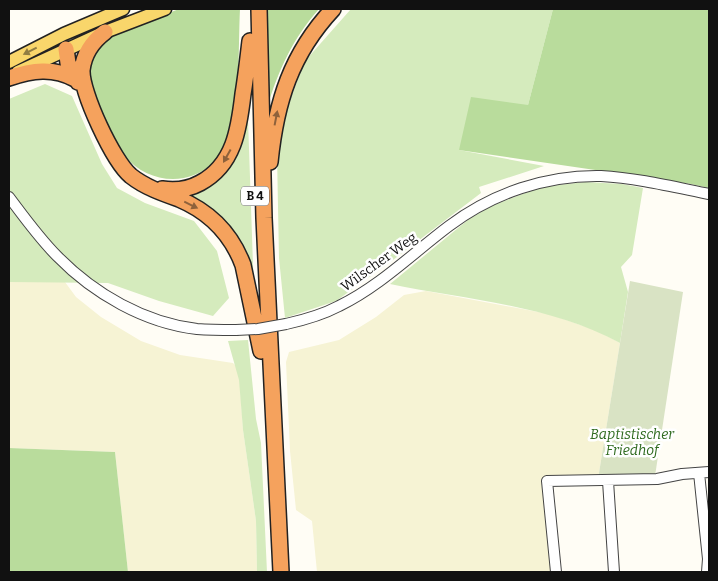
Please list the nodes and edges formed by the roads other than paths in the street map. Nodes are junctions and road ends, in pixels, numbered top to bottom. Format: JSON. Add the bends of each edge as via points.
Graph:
{"nodes":[{"id":1,"x":122,"y":9,"type":"edge"},
{"id":2,"x":165,"y":9,"type":"edge"},
{"id":3,"x":250,"y":9,"type":"edge"},
{"id":4,"x":259,"y":9,"type":"edge"},
{"id":5,"x":333,"y":9,"type":"edge"},
{"id":6,"x":78,"y":28,"type":"junction"},
{"id":7,"x":105,"y":32,"type":"junction"},
{"id":8,"x":50,"y":41,"type":"junction"},
{"id":9,"x":250,"y":41,"type":"junction"},
{"id":10,"x":67,"y":47,"type":"junction"},
{"id":11,"x":9,"y":62,"type":"edge"},
{"id":12,"x":9,"y":77,"type":"edge"},
{"id":13,"x":81,"y":81,"type":"junction"},
{"id":14,"x":146,"y":186,"type":"junction"},
{"id":15,"x":709,"y":194,"type":"edge"},
{"id":16,"x":9,"y":197,"type":"edge"},
{"id":17,"x":264,"y":218,"type":"junction"},
{"id":18,"x":262,"y":351,"type":"junction"},
{"id":19,"x":704,"y":472,"type":"edge"},
{"id":20,"x":608,"y":481,"type":"junction"},
{"id":21,"x":273,"y":572,"type":"edge"},
{"id":22,"x":281,"y":572,"type":"edge"},
{"id":23,"x":556,"y":572,"type":"edge"},
{"id":24,"x":614,"y":572,"type":"edge"},
{"id":25,"x":706,"y":572,"type":"edge"}],
"edges":[{"from":1,"to":6,"type":"main road"},
{"from":2,"to":7,"type":"main road"},
{"from":3,"to":9,"type":"highway","number":"B 4"},
{"from":4,"to":17,"type":"highway","number":"B 4"},
{"from":17,"to":5,"type":"highway","one_way":true,"via":[[279,104],[299,53]]},
{"from":6,"to":8,"type":"main road"},
{"from":6,"to":10,"type":"main road","via":[[69,38]]},
{"from":7,"to":10,"type":"main road"},
{"from":7,"to":13,"type":"highway","via":[[89,48]]},
{"from":8,"to":10,"type":"main road","via":[[61,42]]},
{"from":8,"to":11,"type":"main road","one_way":true},
{"from":9,"to":14,"type":"highway","one_way":true,"via":[[238,130],[223,164],[208,178],[187,188],[166,190]]},
{"from":9,"to":18,"type":"highway","number":"B 4"},
{"from":10,"to":12,"type":"main road"},
{"from":10,"to":13,"type":"highway","via":[[73,52]]},
{"from":12,"to":13,"type":"highway","via":[[48,70]]},
{"from":13,"to":14,"type":"highway","via":[[118,162]]},
{"from":14,"to":18,"type":"highway","one_way":true,"via":[[201,210],[227,233],[243,265]]},
{"from":15,"to":16,"type":"street","name":"Wilscher Weg","bridge":true,"via":[[602,176],[563,178],[528,186],[495,198],[464,216],[352,300],[286,324],[236,330],[196,329],[170,323],[109,297],[57,256]]},
{"from":17,"to":22,"type":"highway","number":"B 4"},
{"from":18,"to":21,"type":"highway","number":"B 4"},
{"from":19,"to":20,"type":"street","via":[[657,479]]},
{"from":19,"to":25,"type":"street"},
{"from":20,"to":23,"type":"street","via":[[546,481]]},
{"from":20,"to":24,"type":"street"}]}
